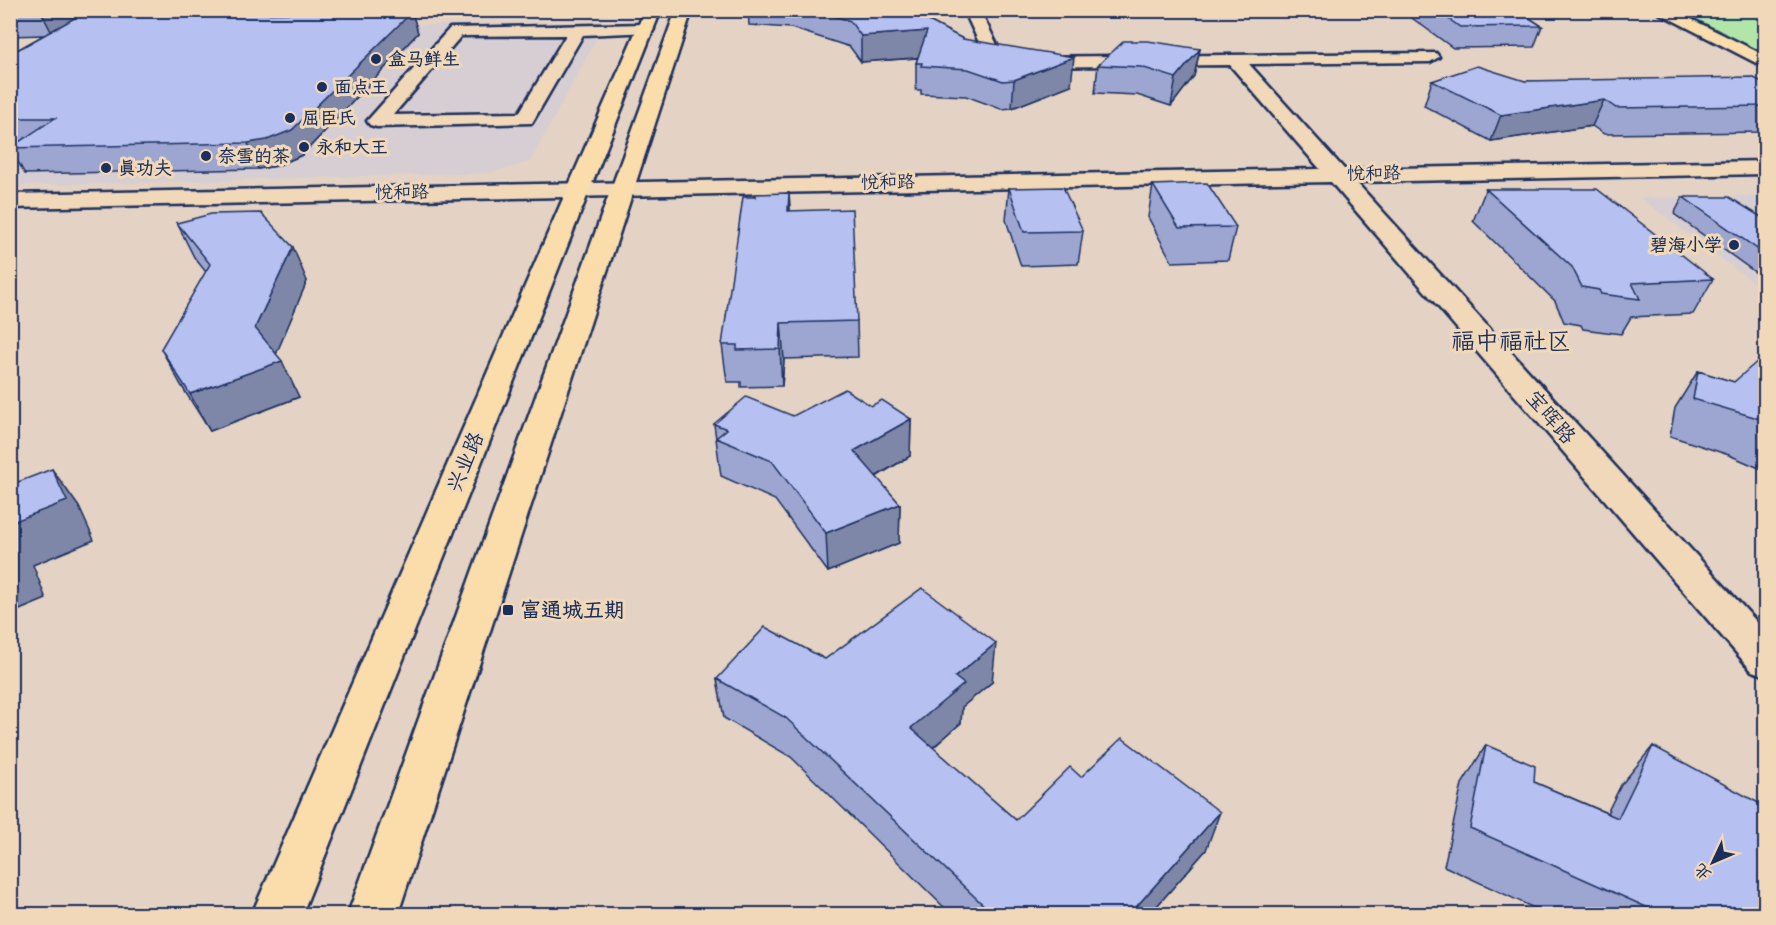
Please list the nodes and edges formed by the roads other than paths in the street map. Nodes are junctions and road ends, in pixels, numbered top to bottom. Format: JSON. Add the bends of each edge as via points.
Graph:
{"nodes":[{"id":1,"x":684,"y":10,"type":"edge"},
{"id":2,"x":972,"y":10,"type":"edge"},
{"id":3,"x":1660,"y":10,"type":"edge"},
{"id":4,"x":650,"y":20,"type":"edge"},
{"id":5,"x":578,"y":29,"type":"junction"},
{"id":6,"x":1430,"y":57,"type":"dead end"},
{"id":7,"x":1235,"y":59,"type":"junction"},
{"id":8,"x":1766,"y":63,"type":"edge"},
{"id":9,"x":1766,"y":167,"type":"edge"},
{"id":10,"x":1336,"y":174,"type":"junction"},
{"id":11,"x":579,"y":188,"type":"junction"},
{"id":12,"x":623,"y":188,"type":"junction"},
{"id":13,"x":10,"y":201,"type":"edge"},
{"id":14,"x":1766,"y":660,"type":"edge"},
{"id":15,"x":277,"y":915,"type":"edge"},
{"id":16,"x":373,"y":915,"type":"edge"}],
"edges":[{"from":1,"to":12,"type":"main road"},
{"from":2,"to":7,"type":"street","via":[[997,62]]},
{"from":3,"to":8,"type":"main road"},
{"from":4,"to":5,"type":"street"},
{"from":4,"to":11,"type":"main road","name":"兴业路"},
{"from":5,"to":5,"type":"street","via":[[456,31],[377,122],[525,119]]},
{"from":6,"to":7,"type":"street"},
{"from":7,"to":10,"type":"street","name":"宝晖路"},
{"from":9,"to":10,"type":"street","name":"悦和路"},
{"from":10,"to":12,"type":"street","name":"悦和路"},
{"from":10,"to":14,"type":"street","name":"宝晖路"},
{"from":11,"to":12,"type":"street","name":"悦和路"},
{"from":11,"to":13,"type":"street","name":"悦和路"},
{"from":11,"to":15,"type":"main road","name":"兴业路"},
{"from":12,"to":16,"type":"main road"}]}
